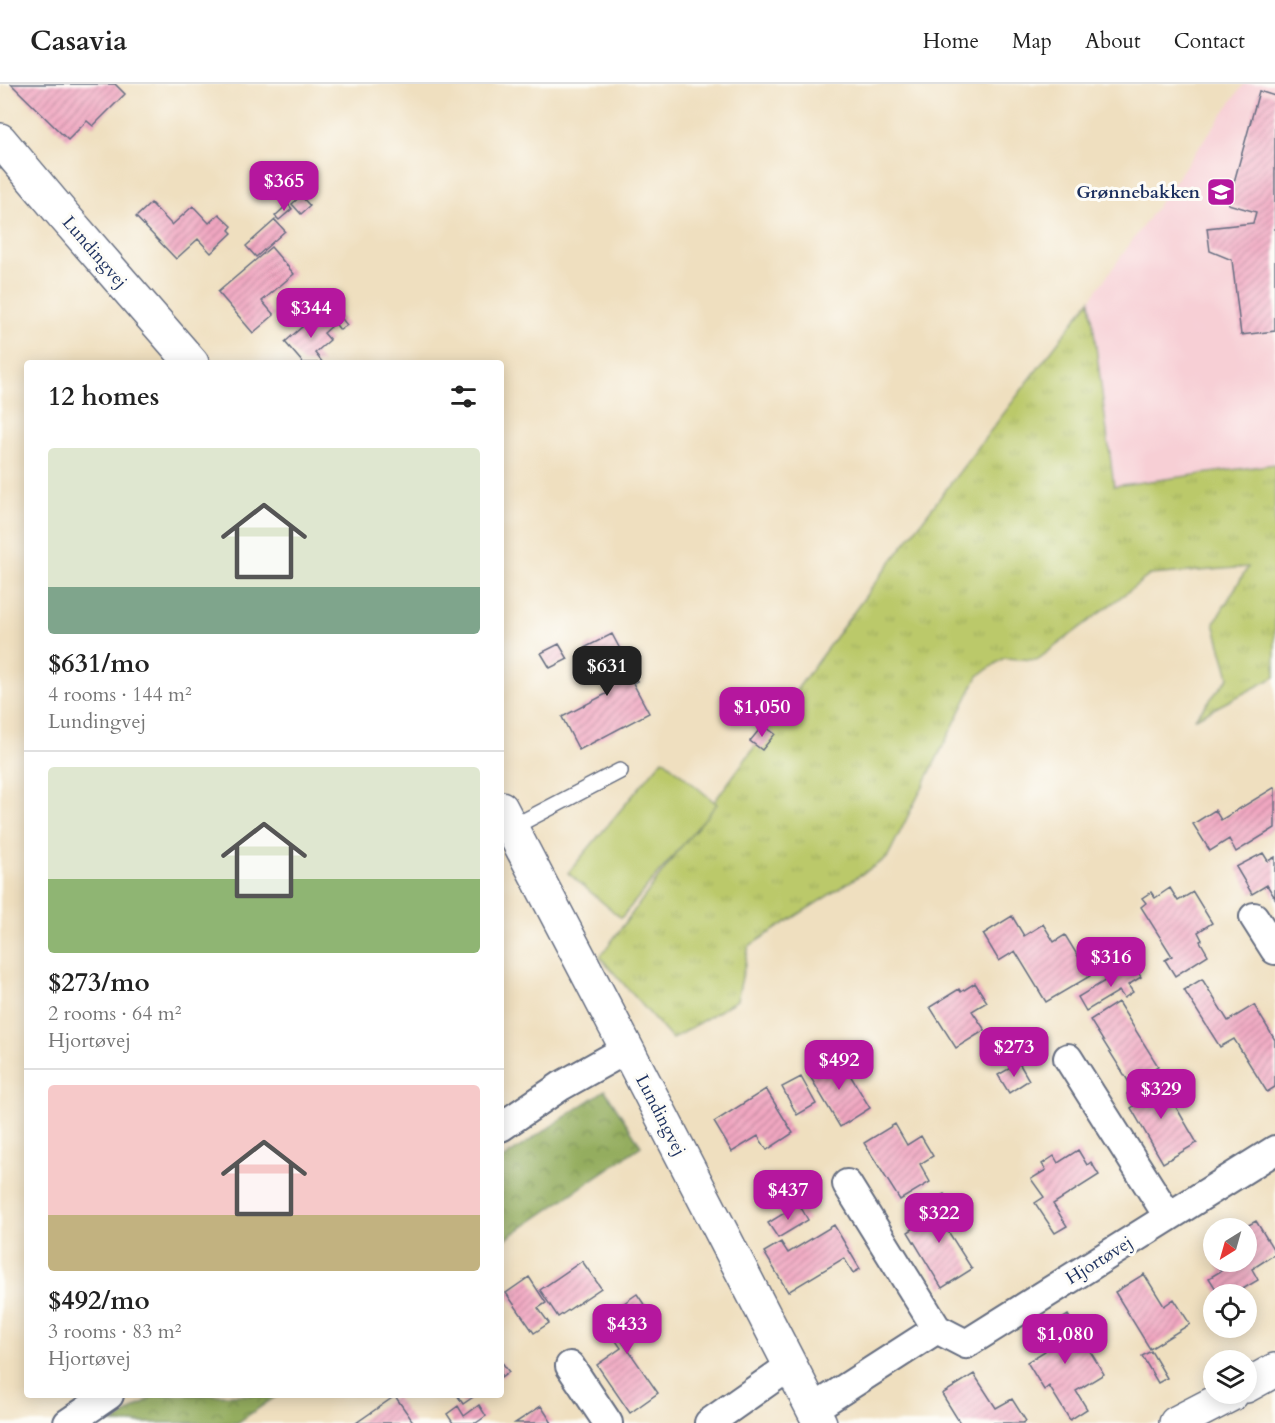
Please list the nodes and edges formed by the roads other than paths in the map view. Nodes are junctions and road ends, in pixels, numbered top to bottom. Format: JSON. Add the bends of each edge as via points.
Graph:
{"nodes":[{"id":1,"x":0,"y":140,"type":"edge"},
{"id":2,"x":189,"y":360,"type":"edge"},
{"id":3,"x":620,"y":771,"type":"dead end"},
{"id":4,"x":506,"y":818,"type":"edge"},
{"id":5,"x":1254,"y":917,"type":"dead end"},
{"id":6,"x":1275,"y":950,"type":"edge"},
{"id":7,"x":627,"y":1049,"type":"junction"},
{"id":8,"x":1068,"y":1058,"type":"dead end"},
{"id":9,"x":504,"y":1125,"type":"edge"},
{"id":10,"x":1275,"y":1150,"type":"edge"},
{"id":11,"x":847,"y":1184,"type":"dead end"},
{"id":12,"x":1168,"y":1216,"type":"junction"},
{"id":13,"x":937,"y":1329,"type":"junction"},
{"id":14,"x":570,"y":1366,"type":"dead end"},
{"id":15,"x":790,"y":1366,"type":"junction"},
{"id":16,"x":1275,"y":1370,"type":"edge"},
{"id":17,"x":1257,"y":1380,"type":"edge"},
{"id":18,"x":105,"y":1398,"type":"edge"},
{"id":19,"x":1213,"y":1404,"type":"edge"},
{"id":20,"x":816,"y":1416,"type":"edge"},
{"id":21,"x":68,"y":1423,"type":"edge"},
{"id":22,"x":608,"y":1423,"type":"edge"},
{"id":23,"x":709,"y":1423,"type":"edge"},
{"id":24,"x":1176,"y":1423,"type":"edge"}],
"edges":[{"from":1,"to":2,"type":"street","name":"Lundingvej"},
{"from":3,"to":4,"type":"lane"},
{"from":4,"to":7,"type":"street","name":"Lundingvej"},
{"from":5,"to":6,"type":"street"},
{"from":7,"to":9,"type":"street","via":[[561,1086]]},
{"from":7,"to":15,"type":"street","name":"Lundingvej"},
{"from":8,"to":12,"type":"street"},
{"from":10,"to":12,"type":"street","name":"Hjortøvej"},
{"from":11,"to":13,"type":"street"},
{"from":12,"to":13,"type":"street","name":"Hjortøvej","via":[[966,1344]]},
{"from":13,"to":20,"type":"street"},
{"from":14,"to":22,"type":"street"},
{"from":15,"to":20,"type":"street","name":"Lundingvej"},
{"from":15,"to":23,"type":"street"},
{"from":16,"to":17,"type":"street"},
{"from":18,"to":21,"type":"street"},
{"from":19,"to":24,"type":"street"}]}
